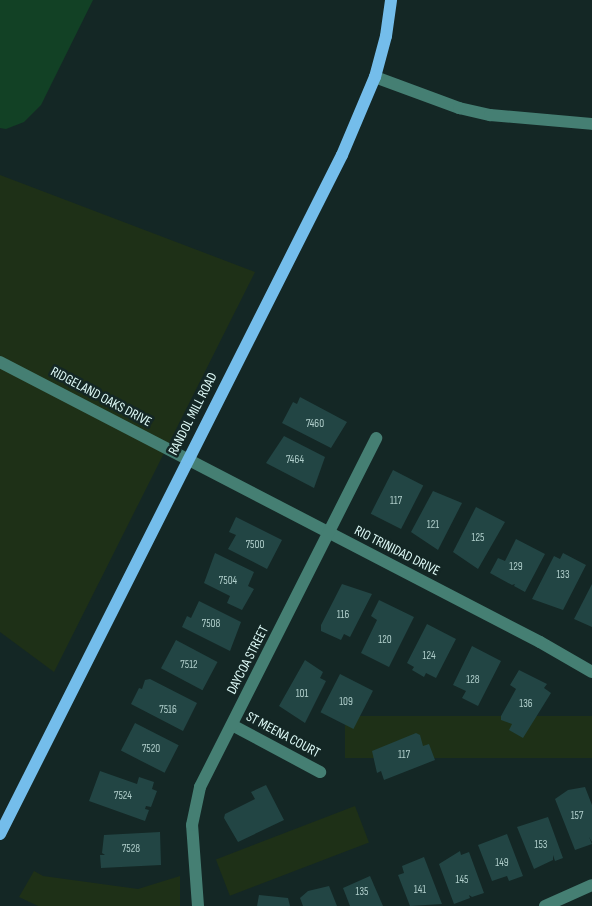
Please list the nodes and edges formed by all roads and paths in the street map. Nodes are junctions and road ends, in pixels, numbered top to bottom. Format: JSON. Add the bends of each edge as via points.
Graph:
{"nodes":[{"id":1,"x":391,"y":0,"type":"edge"},
{"id":2,"x":375,"y":77,"type":"junction"},
{"id":3,"x":592,"y":124,"type":"edge"},
{"id":4,"x":0,"y":362,"type":"edge"},
{"id":5,"x":376,"y":438,"type":"dead end"},
{"id":6,"x":186,"y":460,"type":"junction"},
{"id":7,"x":329,"y":533,"type":"junction"},
{"id":8,"x":592,"y":672,"type":"edge"},
{"id":9,"x":232,"y":724,"type":"junction"},
{"id":10,"x":320,"y":772,"type":"dead end"},
{"id":11,"x":0,"y":834,"type":"edge"},
{"id":12,"x":592,"y":885,"type":"edge"},
{"id":13,"x":198,"y":906,"type":"edge"},
{"id":14,"x":544,"y":906,"type":"edge"}],
"edges":[{"from":1,"to":2,"type":"main road","name":"RANDOL MILL ROAD"},
{"from":2,"to":3,"type":"street","via":[[459,108],[490,115]]},
{"from":2,"to":6,"type":"main road","name":"RANDOL MILL ROAD","via":[[342,155]]},
{"from":4,"to":6,"type":"street","name":"RIDGELAND OAKS DRIVE"},
{"from":5,"to":7,"type":"street","name":"DAYCOA STREET"},
{"from":6,"to":7,"type":"street","name":"RIO TRINIDAD DRIVE"},
{"from":6,"to":11,"type":"main road","name":"RANDOL MILL ROAD"},
{"from":7,"to":8,"type":"street","name":"RIO TRINIDAD DRIVE"},
{"from":7,"to":9,"type":"street","name":"DAYCOA STREET"},
{"from":9,"to":10,"type":"street","name":"ST MEENA COURT"},
{"from":9,"to":13,"type":"street","name":"DAYCOA STREET","via":[[194,805],[192,825]]},
{"from":12,"to":14,"type":"street"}]}
